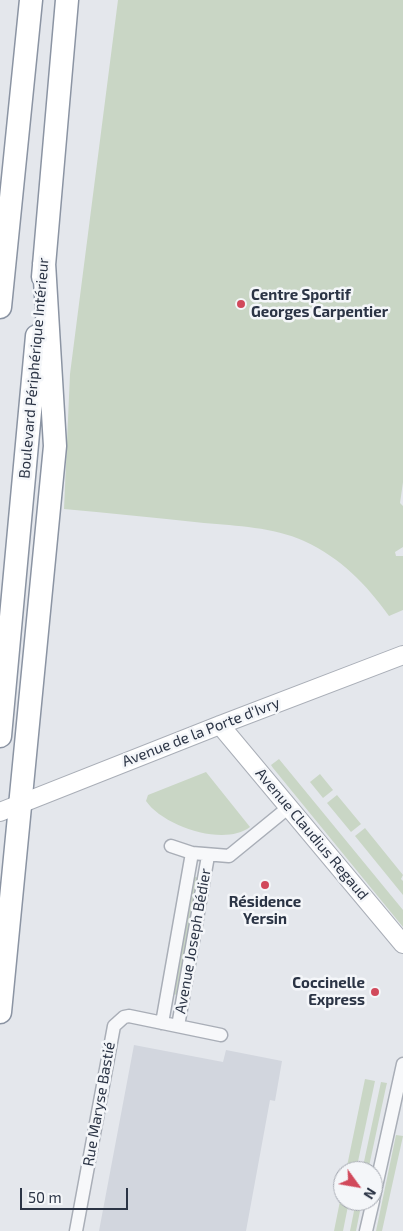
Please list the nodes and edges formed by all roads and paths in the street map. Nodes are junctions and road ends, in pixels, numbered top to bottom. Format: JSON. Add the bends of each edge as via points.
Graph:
{"nodes":[{"id":1,"x":31,"y":0,"type":"edge"},
{"id":2,"x":67,"y":0,"type":"edge"},
{"id":3,"x":44,"y":263,"type":"junction"},
{"id":4,"x":2,"y":275,"type":"edge"},
{"id":5,"x":0,"y":308,"type":"edge"},
{"id":6,"x":403,"y":655,"type":"edge"},
{"id":7,"x":220,"y":724,"type":"junction"},
{"id":8,"x":0,"y":736,"type":"edge"},
{"id":9,"x":289,"y":807,"type":"junction"},
{"id":10,"x":10,"y":808,"type":"edge"},
{"id":11,"x":171,"y":846,"type":"dead end"},
{"id":12,"x":192,"y":853,"type":"junction"},
{"id":13,"x":208,"y":856,"type":"junction"},
{"id":14,"x":403,"y":944,"type":"edge"},
{"id":15,"x":0,"y":1012,"type":"edge"},
{"id":16,"x":129,"y":1016,"type":"joint"},
{"id":17,"x":162,"y":1023,"type":"junction"},
{"id":18,"x":178,"y":1026,"type":"junction"},
{"id":19,"x":221,"y":1035,"type":"dead end"},
{"id":20,"x":403,"y":1064,"type":"edge"},
{"id":21,"x":382,"y":1161,"type":"edge"},
{"id":22,"x":371,"y":1211,"type":"edge"},
{"id":23,"x":76,"y":1231,"type":"edge"},
{"id":24,"x":366,"y":1231,"type":"edge"}],
"edges":[{"from":1,"to":4,"type":"highway"},
{"from":2,"to":3,"type":"highway","name":"Boulevard Périphérique Intérieur"},
{"from":3,"to":8,"type":"highway","name":"Boulevard Périphérique Intérieur"},
{"from":3,"to":10,"type":"highway","via":[[55,446]]},
{"from":4,"to":5,"type":"highway"},
{"from":6,"to":7,"type":"main road","name":"Avenue de la Porte d'Ivry"},
{"from":7,"to":9,"type":"main road","name":"Avenue Claudius Regaud"},
{"from":7,"to":10,"type":"main road","name":"Avenue de la Porte d'Ivry"},
{"from":9,"to":13,"type":"street","via":[[230,856]]},
{"from":9,"to":14,"type":"main road","name":"Avenue Claudius Regaud"},
{"from":10,"to":15,"type":"highway"},
{"from":11,"to":12,"type":"street"},
{"from":12,"to":13,"type":"street"},
{"from":12,"to":17,"type":"street","name":"Avenue Joseph Bédier"},
{"from":13,"to":18,"type":"street","name":"Avenue Joseph Bédier"},
{"from":16,"to":17,"type":"street","name":"Avenue Joseph Bédier"},
{"from":16,"to":23,"type":"street","name":"Rue Maryse Bastié","via":[[114,1026]]},
{"from":17,"to":18,"type":"street","name":"Avenue Joseph Bédier"},
{"from":18,"to":19,"type":"street","name":"Avenue Joseph Bédier"},
{"from":20,"to":21,"type":"street"},
{"from":22,"to":24,"type":"street"}]}
